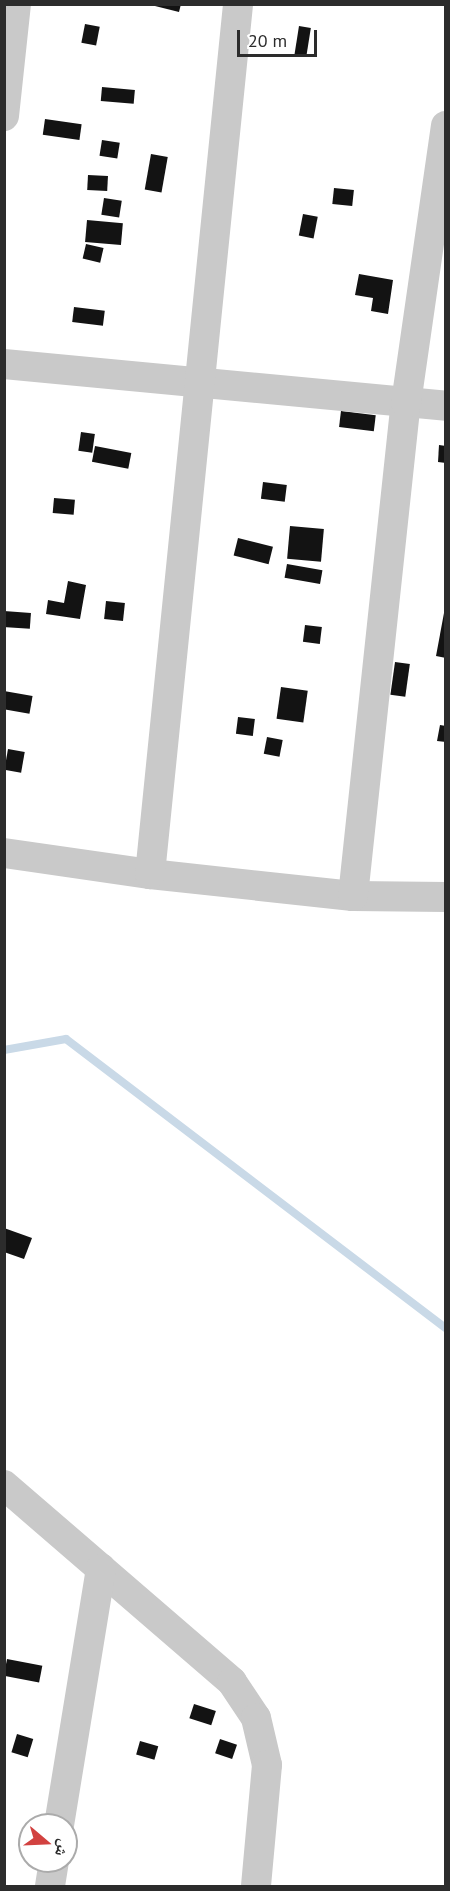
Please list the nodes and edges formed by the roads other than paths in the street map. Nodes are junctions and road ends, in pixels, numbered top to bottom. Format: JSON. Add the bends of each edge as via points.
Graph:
{"nodes":[{"id":1,"x":16,"y":4,"type":"edge"},
{"id":2,"x":238,"y":4,"type":"edge"},
{"id":3,"x":4,"y":116,"type":"edge"},
{"id":4,"x":446,"y":126,"type":"edge"},
{"id":5,"x":4,"y":364,"type":"edge"},
{"id":6,"x":199,"y":384,"type":"junction"},
{"id":7,"x":406,"y":403,"type":"junction"},
{"id":8,"x":446,"y":406,"type":"edge"},
{"id":9,"x":4,"y":853,"type":"edge"},
{"id":10,"x":150,"y":874,"type":"junction"},
{"id":11,"x":353,"y":896,"type":"junction"},
{"id":12,"x":446,"y":897,"type":"edge"},
{"id":13,"x":4,"y":1485,"type":"edge"},
{"id":14,"x":101,"y":1568,"type":"junction"},
{"id":15,"x":61,"y":1813,"type":"edge"},
{"id":16,"x":256,"y":1887,"type":"edge"}],
"edges":[{"from":1,"to":3,"type":"street"},
{"from":2,"to":6,"type":"street"},
{"from":4,"to":7,"type":"street"},
{"from":5,"to":6,"type":"street"},
{"from":6,"to":7,"type":"street"},
{"from":6,"to":10,"type":"street"},
{"from":7,"to":8,"type":"street"},
{"from":7,"to":11,"type":"street"},
{"from":9,"to":10,"type":"street"},
{"from":10,"to":11,"type":"street"},
{"from":11,"to":12,"type":"street"},
{"from":13,"to":14,"type":"street"},
{"from":14,"to":15,"type":"street"},
{"from":14,"to":16,"type":"street","via":[[232,1682],[256,1718],[267,1765]]}]}
